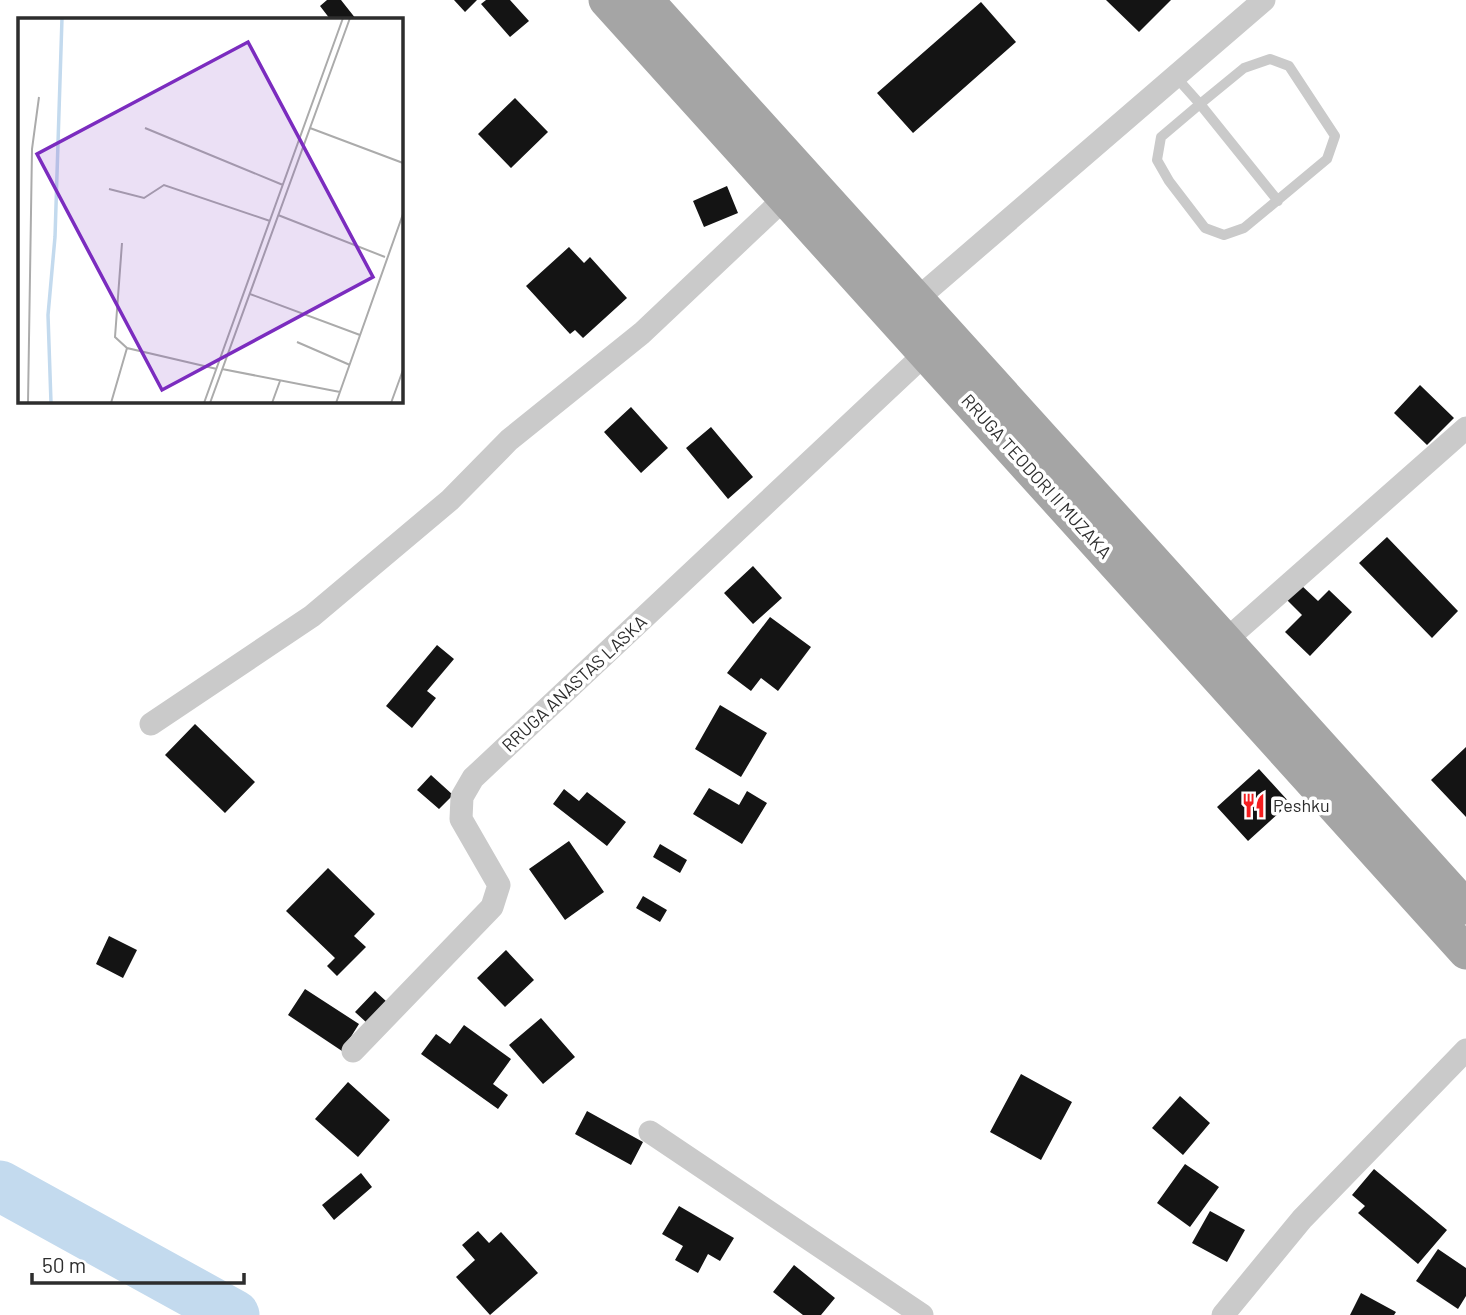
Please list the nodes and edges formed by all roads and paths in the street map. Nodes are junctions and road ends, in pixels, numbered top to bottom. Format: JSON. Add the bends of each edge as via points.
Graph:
{"nodes":[{"id":1,"x":607,"y":0,"type":"edge"},
{"id":2,"x":646,"y":0,"type":"edge"},
{"id":3,"x":1264,"y":0,"type":"edge"},
{"id":4,"x":1175,"y":76,"type":"junction"},
{"id":5,"x":1200,"y":104,"type":"junction"},
{"id":6,"x":786,"y":197,"type":"junction"},
{"id":7,"x":1278,"y":201,"type":"junction"},
{"id":8,"x":917,"y":299,"type":"junction"},
{"id":9,"x":926,"y":353,"type":"junction"},
{"id":10,"x":1466,"y":428,"type":"edge"},
{"id":11,"x":1226,"y":640,"type":"junction"},
{"id":12,"x":151,"y":724,"type":"dead end"},
{"id":13,"x":1466,"y":907,"type":"edge"},
{"id":14,"x":1466,"y":953,"type":"edge"},
{"id":15,"x":1466,"y":1050,"type":"edge"},
{"id":16,"x":353,"y":1052,"type":"dead end"},
{"id":17,"x":650,"y":1132,"type":"dead end"},
{"id":18,"x":922,"y":1315,"type":"edge"},
{"id":19,"x":1223,"y":1315,"type":"edge"}],
"edges":[{"from":1,"to":6,"type":"main road","name":"RRUGA TEODORI II MUZAKA"},
{"from":2,"to":8,"type":"main road","name":"RRUGA TEODORI II MUZAKA"},
{"from":3,"to":4,"type":"street"},
{"from":4,"to":5,"type":"lane"},
{"from":4,"to":8,"type":"street"},
{"from":5,"to":7,"type":"lane"},
{"from":5,"to":7,"type":"lane","via":[[1161,137],[1157,160],[1205,228],[1224,235],[1244,228]]},
{"from":5,"to":7,"type":"lane","via":[[1244,68],[1270,59],[1289,66],[1335,136],[1326,159]]},
{"from":6,"to":9,"type":"main road","name":"RRUGA TEODORI II MUZAKA"},
{"from":6,"to":12,"type":"street","via":[[642,333],[509,440],[450,500],[312,616]]},
{"from":8,"to":11,"type":"main road","name":"RRUGA TEODORI II MUZAKA"},
{"from":9,"to":14,"type":"main road","name":"RRUGA TEODORI II MUZAKA"},
{"from":9,"to":16,"type":"street","name":"RRUGA ANASTAS LASKA","via":[[474,778],[462,797],[461,819],[499,885],[492,907]]},
{"from":10,"to":11,"type":"street"},
{"from":11,"to":13,"type":"main road","name":"RRUGA TEODORI II MUZAKA"},
{"from":15,"to":19,"type":"street","via":[[1302,1219]]},
{"from":17,"to":18,"type":"street"}]}
